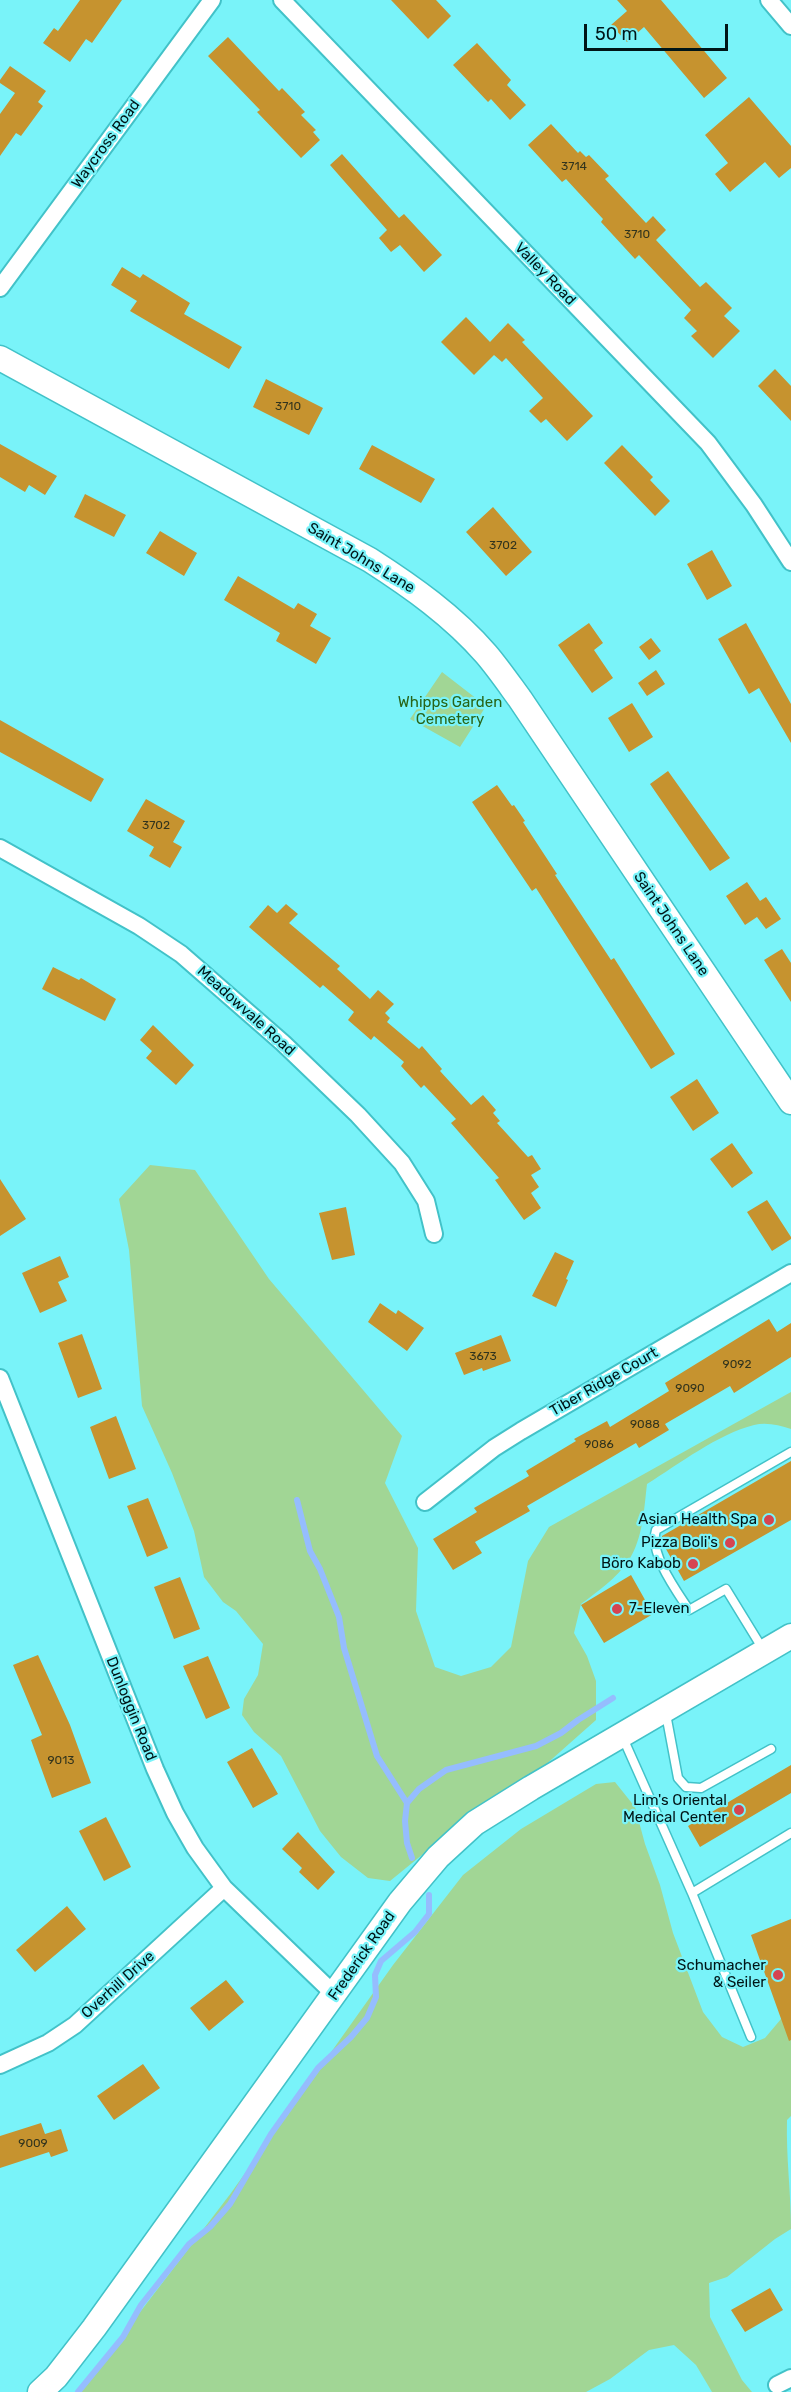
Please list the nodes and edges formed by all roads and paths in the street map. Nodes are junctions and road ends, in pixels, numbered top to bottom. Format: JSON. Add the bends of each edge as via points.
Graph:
{"nodes":[{"id":1,"x":213,"y":0,"type":"edge"},
{"id":2,"x":282,"y":0,"type":"edge"},
{"id":3,"x":769,"y":0,"type":"edge"},
{"id":4,"x":791,"y":26,"type":"edge"},
{"id":5,"x":0,"y":288,"type":"edge"},
{"id":6,"x":0,"y":358,"type":"edge"},
{"id":7,"x":791,"y":562,"type":"edge"},
{"id":8,"x":0,"y":848,"type":"edge"},
{"id":9,"x":791,"y":1102,"type":"edge"},
{"id":10,"x":434,"y":1234,"type":"dead end"},
{"id":11,"x":791,"y":1273,"type":"edge"},
{"id":12,"x":0,"y":1378,"type":"edge"},
{"id":13,"x":791,"y":1452,"type":"edge"},
{"id":14,"x":425,"y":1502,"type":"dead end"},
{"id":15,"x":791,"y":1636,"type":"edge"},
{"id":16,"x":764,"y":1652,"type":"junction"},
{"id":17,"x":665,"y":1710,"type":"junction"},
{"id":18,"x":621,"y":1735,"type":"junction"},
{"id":19,"x":771,"y":1749,"type":"dead end"},
{"id":20,"x":791,"y":1833,"type":"edge"},
{"id":21,"x":224,"y":1888,"type":"junction"},
{"id":22,"x":692,"y":1893,"type":"junction"},
{"id":23,"x":334,"y":1994,"type":"junction"},
{"id":24,"x":751,"y":2037,"type":"dead end"},
{"id":25,"x":0,"y":2065,"type":"edge"},
{"id":26,"x":40,"y":2392,"type":"edge"}],
"edges":[{"from":1,"to":5,"type":"street","name":"Waycross Road"},
{"from":2,"to":7,"type":"street","name":"Valley Road","via":[[708,443]]},
{"from":3,"to":4,"type":"street"},
{"from":6,"to":9,"type":"street","name":"Saint Johns Lane","via":[[370,560],[411,586],[451,619],[486,654],[520,699]]},
{"from":8,"to":10,"type":"street","name":"Meadowvale Road","via":[[164,943],[283,1043],[402,1163],[426,1201]]},
{"from":11,"to":14,"type":"street","name":"Tiber Ridge Court","via":[[521,1431]]},
{"from":12,"to":21,"type":"street","name":"Dunloggin Road","via":[[155,1769],[195,1848]]},
{"from":13,"to":16,"type":"lane","via":[[656,1530],[653,1539],[658,1557],[689,1610],[726,1589]]},
{"from":15,"to":16,"type":"street","name":"Frederick Road"},
{"from":16,"to":17,"type":"street","name":"Frederick Road"},
{"from":17,"to":18,"type":"street","name":"Frederick Road"},
{"from":17,"to":19,"type":"lane","via":[[678,1778],[686,1787],[701,1788]]},
{"from":18,"to":22,"type":"lane"},
{"from":18,"to":23,"type":"street","name":"Frederick Road","via":[[468,1830],[438,1857],[400,1902]]},
{"from":20,"to":22,"type":"lane"},
{"from":21,"to":23,"type":"street","name":"Dunloggin Road"},
{"from":21,"to":25,"type":"street","name":"Overhill Drive","via":[[75,2025],[48,2043]]},
{"from":22,"to":24,"type":"lane"},
{"from":23,"to":26,"type":"street","name":"Frederick Road","via":[[94,2328]]}]}
